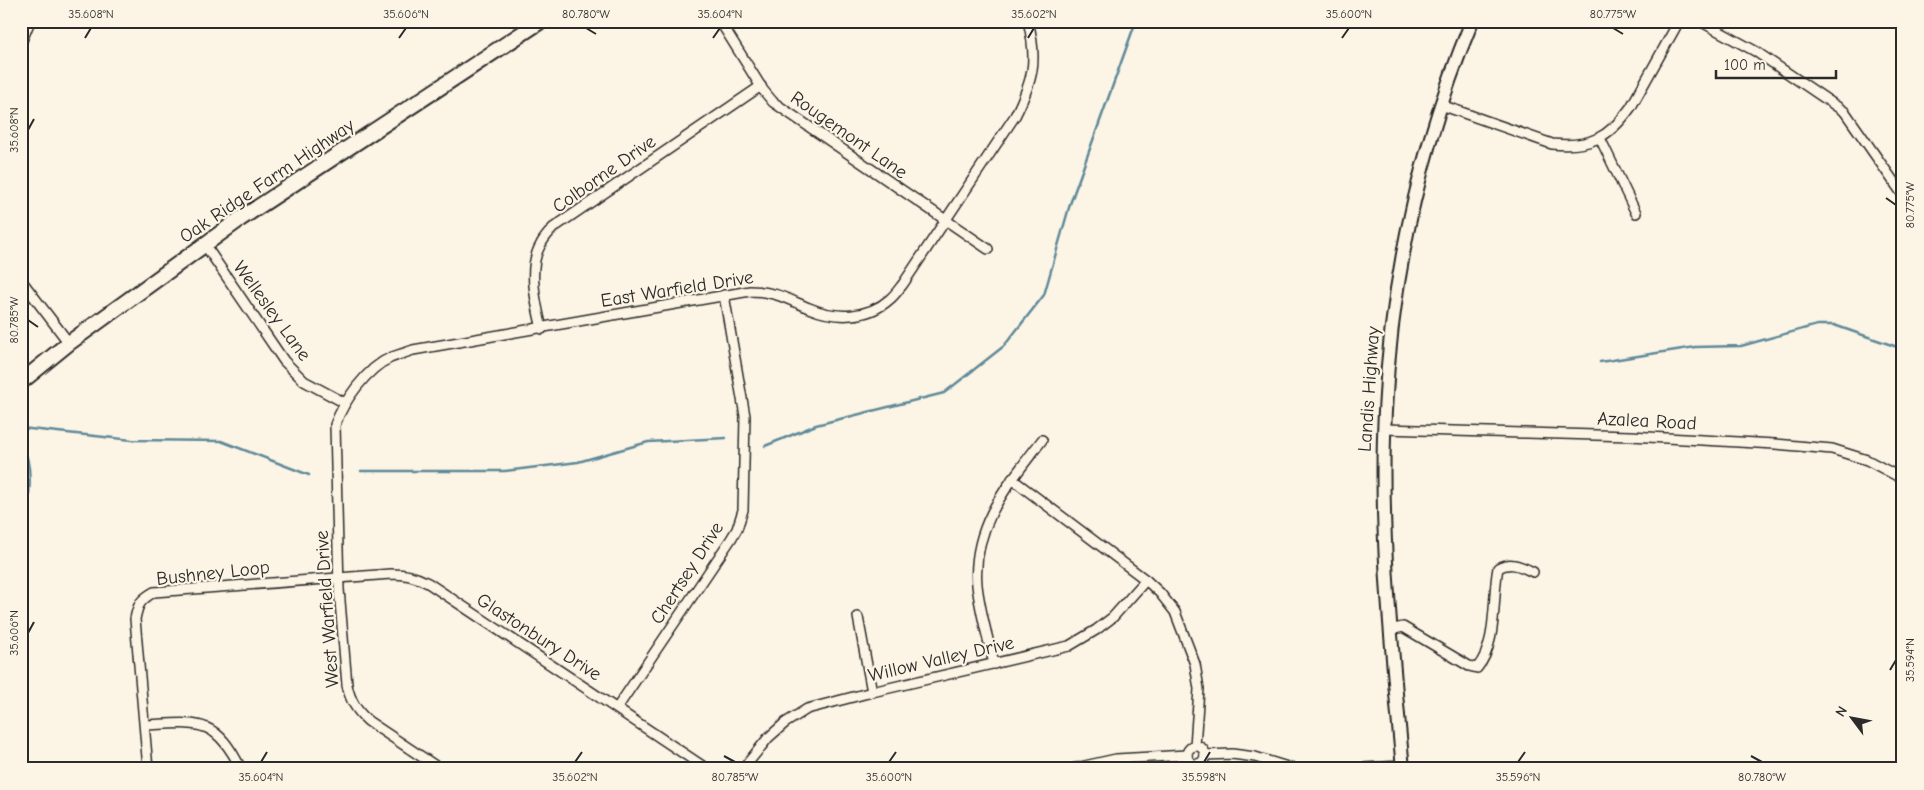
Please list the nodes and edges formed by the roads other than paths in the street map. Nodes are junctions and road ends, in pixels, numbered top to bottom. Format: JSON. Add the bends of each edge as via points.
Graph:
{"nodes":[{"id":1,"x":30,"y":21,"type":"edge"},
{"id":2,"x":541,"y":21,"type":"edge"},
{"id":3,"x":720,"y":21,"type":"edge"},
{"id":4,"x":1028,"y":21,"type":"edge"},
{"id":5,"x":1472,"y":21,"type":"edge"},
{"id":6,"x":1679,"y":21,"type":"edge"},
{"id":7,"x":1700,"y":21,"type":"edge"},
{"id":8,"x":21,"y":43,"type":"edge"},
{"id":9,"x":761,"y":86,"type":"junction"},
{"id":10,"x":1441,"y":105,"type":"junction"},
{"id":11,"x":1600,"y":138,"type":"junction"},
{"id":12,"x":1903,"y":195,"type":"edge"},
{"id":13,"x":1636,"y":213,"type":"dead end"},
{"id":14,"x":944,"y":220,"type":"junction"},
{"id":15,"x":204,"y":245,"type":"junction"},
{"id":16,"x":988,"y":249,"type":"dead end"},
{"id":17,"x":21,"y":280,"type":"edge"},
{"id":18,"x":724,"y":296,"type":"junction"},
{"id":19,"x":542,"y":328,"type":"junction"},
{"id":20,"x":69,"y":343,"type":"junction"},
{"id":21,"x":21,"y":382,"type":"edge"},
{"id":22,"x":344,"y":404,"type":"junction"},
{"id":23,"x":1384,"y":428,"type":"junction"},
{"id":24,"x":1042,"y":440,"type":"dead end"},
{"id":25,"x":1012,"y":479,"type":"junction"},
{"id":26,"x":1903,"y":479,"type":"edge"},
{"id":27,"x":1533,"y":572,"type":"dead end"},
{"id":28,"x":339,"y":578,"type":"junction"},
{"id":29,"x":1146,"y":580,"type":"junction"},
{"id":30,"x":858,"y":617,"type":"dead end"},
{"id":31,"x":1390,"y":630,"type":"junction"},
{"id":32,"x":994,"y":664,"type":"junction"},
{"id":33,"x":872,"y":692,"type":"junction"},
{"id":34,"x":617,"y":708,"type":"junction"},
{"id":35,"x":145,"y":725,"type":"junction"},
{"id":36,"x":1195,"y":746,"type":"junction"},
{"id":37,"x":1187,"y":755,"type":"junction"},
{"id":38,"x":1205,"y":755,"type":"junction"},
{"id":39,"x":1197,"y":766,"type":"edge"},
{"id":40,"x":1402,"y":767,"type":"edge"},
{"id":41,"x":439,"y":768,"type":"edge"},
{"id":42,"x":148,"y":769,"type":"edge"},
{"id":43,"x":241,"y":769,"type":"edge"},
{"id":44,"x":707,"y":769,"type":"edge"},
{"id":45,"x":743,"y":769,"type":"edge"},
{"id":46,"x":1071,"y":769,"type":"edge"},
{"id":47,"x":1294,"y":769,"type":"edge"},
{"id":48,"x":1343,"y":769,"type":"edge"}],
"edges":[{"from":1,"to":8,"type":"street"},
{"from":2,"to":15,"type":"main road","name":"Oak Ridge Farm Highway"},
{"from":3,"to":9,"type":"street","name":"Rougemont Lane"},
{"from":4,"to":14,"type":"street","name":"East Warfield Drive","via":[[1033,42],[1029,88],[1015,116]]},
{"from":5,"to":10,"type":"main road","name":"Landis Highway"},
{"from":6,"to":11,"type":"street","via":[[1631,107],[1622,120]]},
{"from":7,"to":12,"type":"street","via":[[1755,51],[1845,112]]},
{"from":9,"to":14,"type":"street","name":"Rougemont Lane","via":[[773,102]]},
{"from":9,"to":19,"type":"street","name":"Colborne Drive","via":[[554,228],[540,244],[535,262],[534,294]]},
{"from":10,"to":11,"type":"street","via":[[1552,144],[1582,144]]},
{"from":10,"to":23,"type":"main road","name":"Landis Highway","via":[[1421,173],[1398,277]]},
{"from":11,"to":13,"type":"street"},
{"from":14,"to":16,"type":"street","name":"Rougemont Lane"},
{"from":14,"to":18,"type":"street","name":"East Warfield Drive","via":[[903,284],[889,300],[869,312],[851,316],[826,314],[767,291]]},
{"from":15,"to":20,"type":"main road","name":"Oak Ridge Farm Highway"},
{"from":15,"to":22,"type":"street","name":"Wellesley Lane","via":[[284,361],[304,381]]},
{"from":17,"to":20,"type":"street"},
{"from":18,"to":19,"type":"street","name":"East Warfield Drive"},
{"from":18,"to":34,"type":"street","name":"Chertsey Drive","via":[[745,416],[743,510],[731,539]]},
{"from":19,"to":22,"type":"street","name":"East Warfield Drive","via":[[412,350],[389,358],[363,379]]},
{"from":20,"to":21,"type":"main road","name":"Oak Ridge Farm Highway"},
{"from":22,"to":28,"type":"street","name":"West Warfield Drive","via":[[335,425]]},
{"from":23,"to":26,"type":"street","name":"Azalea Road","via":[[1630,436],[1832,449],[1867,460]]},
{"from":23,"to":31,"type":"main road","name":"Landis Highway","via":[[1384,517]]},
{"from":24,"to":25,"type":"street"},
{"from":25,"to":29,"type":"street"},
{"from":25,"to":32,"type":"street","via":[[987,520],[978,561],[979,598]]},
{"from":27,"to":31,"type":"street","via":[[1517,565],[1506,564],[1498,568],[1492,626],[1484,661],[1477,668],[1403,627]]},
{"from":28,"to":34,"type":"street","name":"Glastonbury Drive","via":[[391,574],[418,577]]},
{"from":28,"to":35,"type":"street","name":"Bushney Loop","via":[[154,592],[143,598],[135,620]]},
{"from":28,"to":41,"type":"street","name":"West Warfield Drive","via":[[350,699],[368,721]]},
{"from":29,"to":32,"type":"street","name":"Willow Valley Drive","via":[[1114,617],[1069,646]]},
{"from":29,"to":36,"type":"street","via":[[1175,612],[1196,664],[1199,688]]},
{"from":30,"to":33,"type":"street"},
{"from":31,"to":40,"type":"main road","name":"Landis Highway"},
{"from":32,"to":33,"type":"street","name":"Willow Valley Drive"},
{"from":33,"to":45,"type":"street","name":"Willow Valley Drive","via":[[800,714],[768,738]]},
{"from":34,"to":44,"type":"street","name":"Glastonbury Drive"},
{"from":35,"to":42,"type":"street","name":"Bushney Loop"},
{"from":35,"to":43,"type":"street","via":[[187,724],[211,730],[227,744]]},
{"from":36,"to":37,"type":"street"},
{"from":36,"to":38,"type":"street","via":[[1201,747]]},
{"from":37,"to":39,"type":"street"},
{"from":37,"to":46,"type":"street","via":[[1116,759]]},
{"from":38,"to":39,"type":"street"},
{"from":38,"to":47,"type":"street","via":[[1255,757]]},
{"from":40,"to":48,"type":"street"}]}
